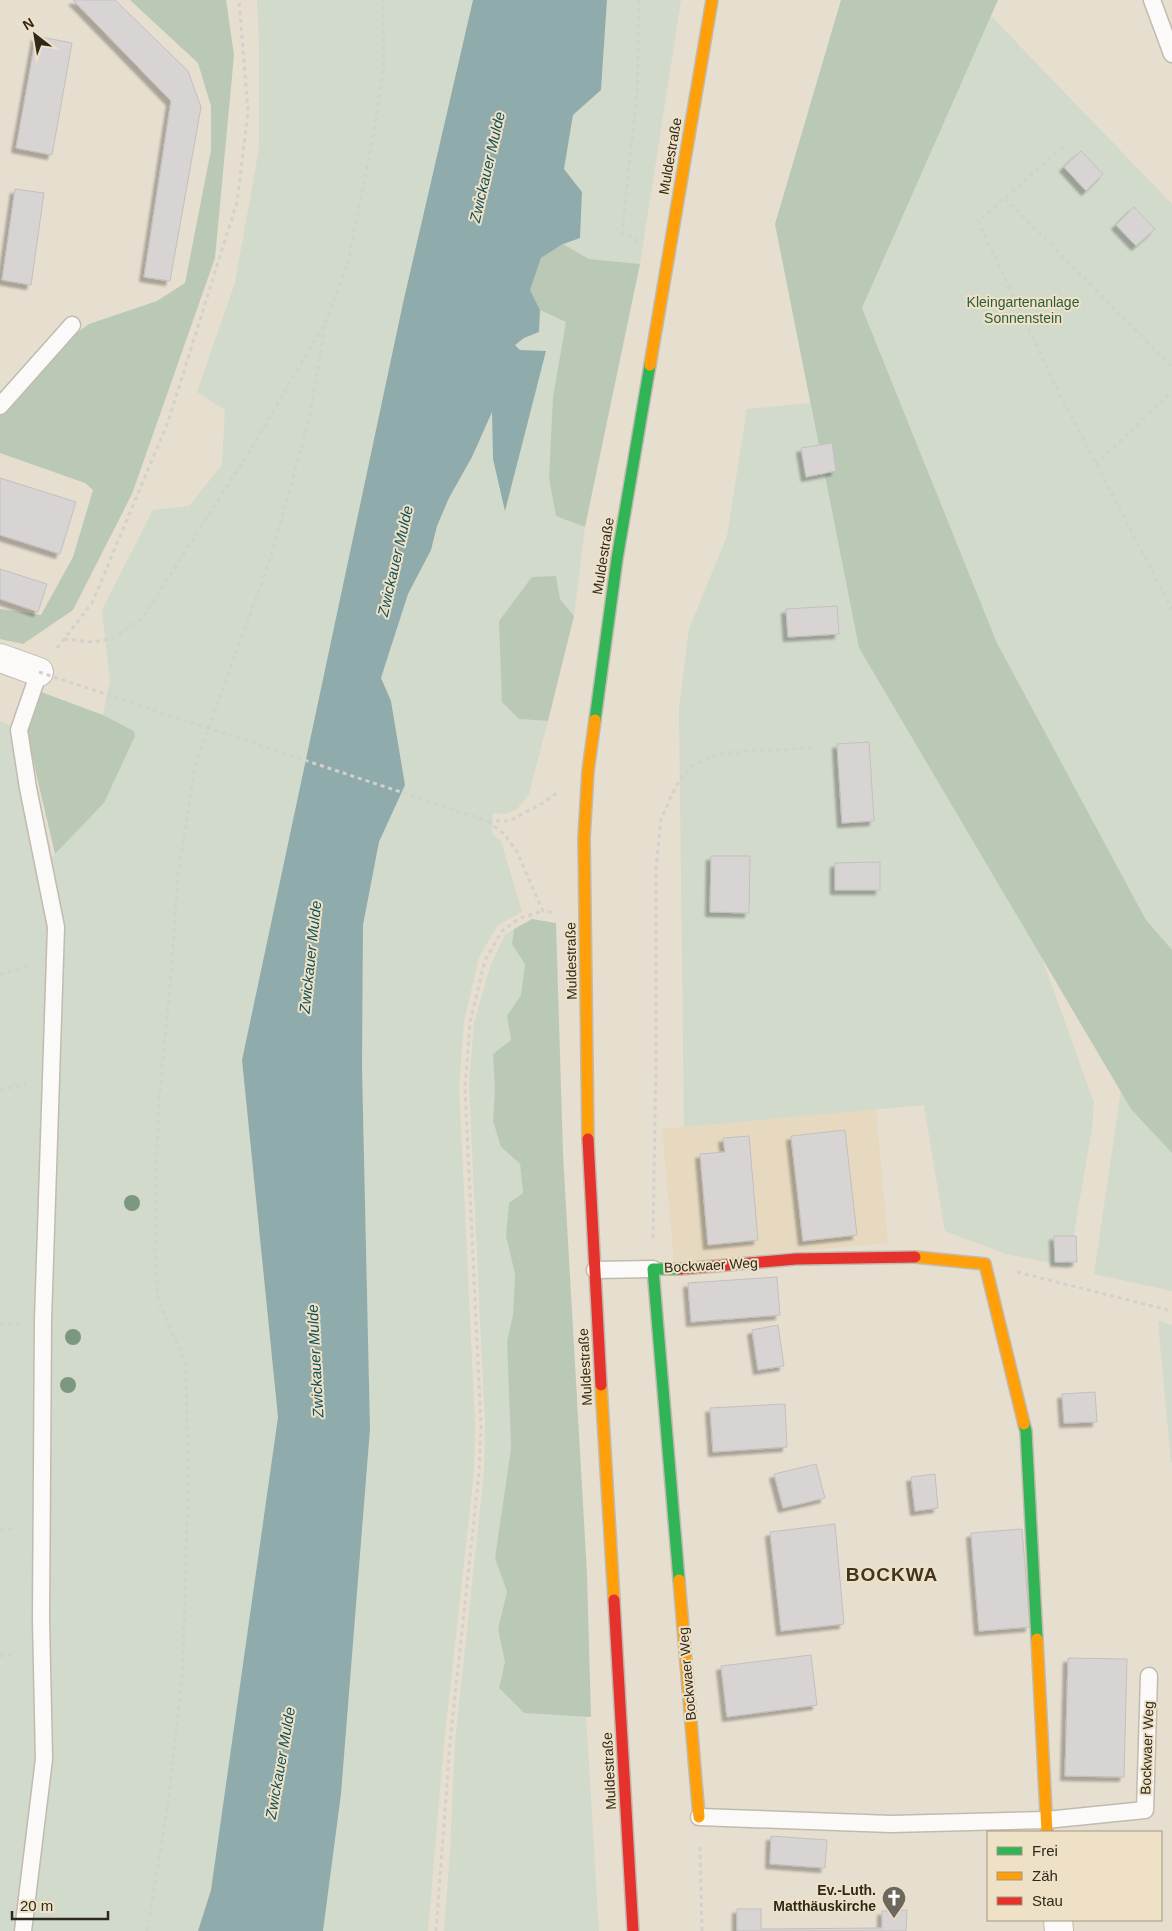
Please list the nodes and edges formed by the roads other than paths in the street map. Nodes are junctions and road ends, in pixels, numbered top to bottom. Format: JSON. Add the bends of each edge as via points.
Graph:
{"nodes":[{"id":1,"x":712,"y":0,"type":"edge"},
{"id":2,"x":1152,"y":0,"type":"edge"},
{"id":3,"x":1172,"y":54,"type":"edge"},
{"id":4,"x":72,"y":326,"type":"dead end"},
{"id":5,"x":0,"y":406,"type":"edge"},
{"id":6,"x":0,"y":658,"type":"edge"},
{"id":7,"x":46,"y":663,"type":"joint"},
{"id":8,"x":653,"y":1268,"type":"junction"},
{"id":9,"x":595,"y":1270,"type":"junction"},
{"id":10,"x":1149,"y":1676,"type":"dead end"},
{"id":11,"x":699,"y":1817,"type":"joint"},
{"id":12,"x":1046,"y":1826,"type":"edge"},
{"id":13,"x":23,"y":1931,"type":"edge"},
{"id":14,"x":633,"y":1931,"type":"edge"}],
"edges":[{"from":1,"to":9,"type":"main road","name":"Muldestraße","via":[[616,559],[588,771],[584,838],[588,1154]]},
{"from":2,"to":3,"type":"lane"},
{"from":4,"to":5,"type":"lane"},
{"from":6,"to":7,"type":"street"},
{"from":7,"to":13,"type":"lane","via":[[19,730],[56,927],[43,1320],[41,1618],[44,1759]]},
{"from":8,"to":9,"type":"lane"},
{"from":8,"to":11,"type":"main road","name":"Bockwaer Weg"},
{"from":8,"to":12,"type":"main road","name":"Bockwaer Weg","via":[[690,1269],[796,1259],[906,1256],[985,1264],[1026,1432]]},
{"from":9,"to":14,"type":"main road","name":"Muldestraße"},
{"from":10,"to":12,"type":"lane","name":"Bockwaer Weg","via":[[1145,1810]]},
{"from":11,"to":12,"type":"lane","name":"Bockwaer Weg"}]}
